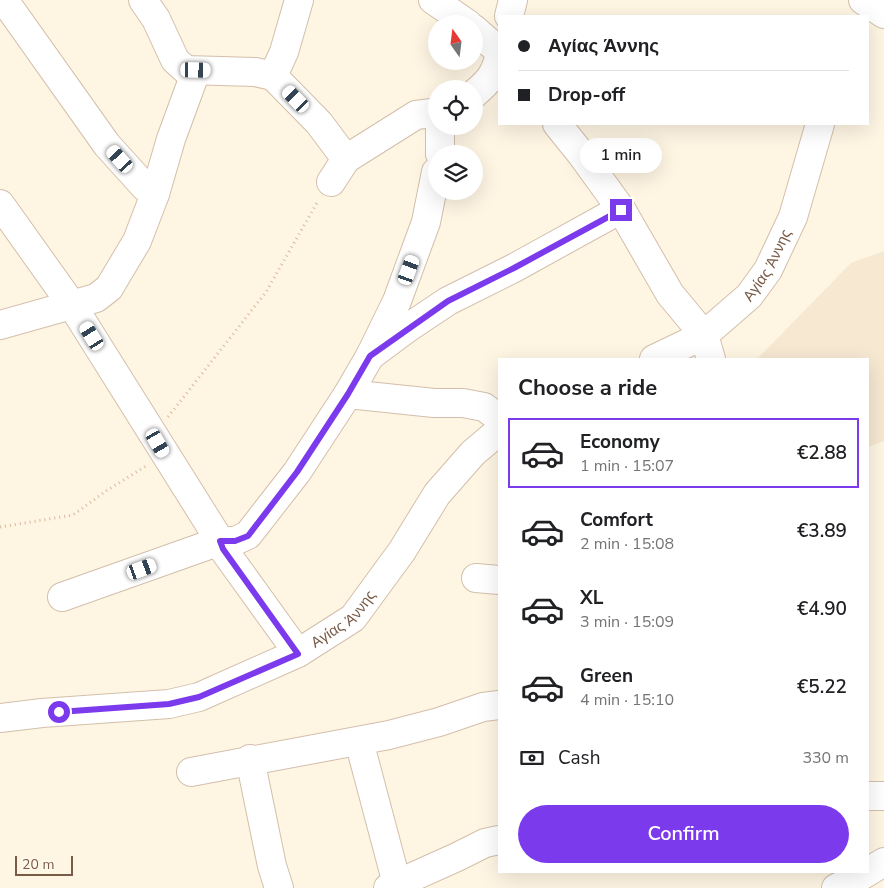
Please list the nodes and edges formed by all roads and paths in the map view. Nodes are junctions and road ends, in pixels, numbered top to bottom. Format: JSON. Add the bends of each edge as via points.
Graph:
{"nodes":[{"id":1,"x":4,"y":0,"type":"edge"},
{"id":2,"x":299,"y":0,"type":"edge"},
{"id":3,"x":433,"y":0,"type":"edge"},
{"id":4,"x":513,"y":0,"type":"edge"},
{"id":5,"x":858,"y":0,"type":"edge"},
{"id":6,"x":863,"y":0,"type":"edge"},
{"id":7,"x":154,"y":6,"type":"edge"},
{"id":8,"x":884,"y":14,"type":"edge"},
{"id":9,"x":455,"y":15,"type":"edge"},
{"id":10,"x":510,"y":15,"type":"edge"},
{"id":11,"x":853,"y":15,"type":"edge"},
{"id":12,"x":483,"y":36,"type":"edge"},
{"id":13,"x":498,"y":50,"type":"edge"},
{"id":14,"x":498,"y":62,"type":"edge"},
{"id":15,"x":196,"y":70,"type":"junction"},
{"id":16,"x":273,"y":76,"type":"junction"},
{"id":17,"x":483,"y":86,"type":"edge"},
{"id":18,"x":428,"y":113,"type":"edge"},
{"id":19,"x":558,"y":125,"type":"edge"},
{"id":20,"x":820,"y":125,"type":"edge"},
{"id":21,"x":346,"y":159,"type":"junction"},
{"id":22,"x":331,"y":182,"type":"joint"},
{"id":23,"x":155,"y":194,"type":"junction"},
{"id":24,"x":430,"y":200,"type":"edge"},
{"id":25,"x":0,"y":204,"type":"edge"},
{"id":26,"x":621,"y":210,"type":"junction"},
{"id":27,"x":72,"y":305,"type":"junction"},
{"id":28,"x":0,"y":325,"type":"edge"},
{"id":29,"x":708,"y":347,"type":"edge"},
{"id":30,"x":370,"y":356,"type":"junction"},
{"id":31,"x":658,"y":358,"type":"edge"},
{"id":32,"x":348,"y":394,"type":"junction"},
{"id":33,"x":498,"y":417,"type":"edge"},
{"id":34,"x":151,"y":431,"type":"junction"},
{"id":35,"x":498,"y":432,"type":"edge"},
{"id":36,"x":165,"y":456,"type":"junction"},
{"id":37,"x":0,"y":527,"type":"edge"},
{"id":38,"x":220,"y":541,"type":"junction"},
{"id":39,"x":62,"y":597,"type":"dead end"},
{"id":40,"x":298,"y":654,"type":"junction"},
{"id":41,"x":498,"y":705,"type":"edge"},
{"id":42,"x":0,"y":718,"type":"edge"},
{"id":43,"x":359,"y":741,"type":"junction"},
{"id":44,"x":250,"y":759,"type":"junction"},
{"id":45,"x":191,"y":772,"type":"dead end"},
{"id":46,"x":869,"y":796,"type":"edge"},
{"id":47,"x":884,"y":796,"type":"edge"},
{"id":48,"x":498,"y":840,"type":"edge"},
{"id":49,"x":884,"y":862,"type":"edge"},
{"id":50,"x":869,"y":871,"type":"edge"},
{"id":51,"x":866,"y":873,"type":"edge"},
{"id":52,"x":393,"y":886,"type":"edge"},
{"id":53,"x":279,"y":888,"type":"edge"},
{"id":54,"x":836,"y":888,"type":"edge"}],
"edges":[{"from":1,"to":23,"type":"street","via":[[107,145],[144,187]]},
{"from":2,"to":16,"type":"street","via":[[284,52]]},
{"from":3,"to":9,"type":"street"},
{"from":4,"to":10,"type":"street"},
{"from":5,"to":11,"type":"street"},
{"from":6,"to":8,"type":"street"},
{"from":7,"to":15,"type":"street","via":[[175,60],[186,70]]},
{"from":12,"to":13,"type":"street"},
{"from":14,"to":17,"type":"street","via":[[495,73]]},
{"from":15,"to":16,"type":"street","via":[[255,72]]},
{"from":15,"to":23,"type":"street"},
{"from":16,"to":21,"type":"street","via":[[319,123]]},
{"from":18,"to":21,"type":"street","via":[[416,115]]},
{"from":19,"to":26,"type":"street"},
{"from":20,"to":29,"type":"street","name":"Αγίας Άννης","via":[[794,217],[768,270]]},
{"from":21,"to":22,"type":"street"},
{"from":22,"to":34,"type":"path","via":[[266,292],[164,422]]},
{"from":23,"to":27,"type":"street","via":[[137,241],[109,288],[96,298]]},
{"from":24,"to":30,"type":"street","via":[[423,231],[398,301]]},
{"from":25,"to":27,"type":"street"},
{"from":26,"to":29,"type":"street","via":[[670,294]]},
{"from":26,"to":30,"type":"street","via":[[448,301]]},
{"from":27,"to":28,"type":"street"},
{"from":27,"to":34,"type":"street"},
{"from":29,"to":31,"type":"street","name":"Αγίας Άννης"},
{"from":30,"to":32,"type":"street"},
{"from":32,"to":33,"type":"street","via":[[464,403],[484,408]]},
{"from":32,"to":38,"type":"street","via":[[297,472],[248,536],[235,541]]},
{"from":34,"to":36,"type":"street"},
{"from":35,"to":40,"type":"street","name":"Αγίας Άννης","via":[[473,453],[437,494],[402,551],[353,618]]},
{"from":36,"to":37,"type":"path","via":[[73,515]]},
{"from":36,"to":38,"type":"street"},
{"from":38,"to":39,"type":"street"},
{"from":38,"to":40,"type":"street"},
{"from":40,"to":42,"type":"street","name":"Αγίας Άννης","via":[[199,697],[169,704]]},
{"from":41,"to":43,"type":"street"},
{"from":43,"to":44,"type":"street"},
{"from":43,"to":52,"type":"street"},
{"from":44,"to":45,"type":"street"},
{"from":44,"to":53,"type":"street"},
{"from":46,"to":47,"type":"street"},
{"from":48,"to":52,"type":"street","via":[[485,843]]},
{"from":49,"to":50,"type":"street"},
{"from":51,"to":54,"type":"street"}]}
